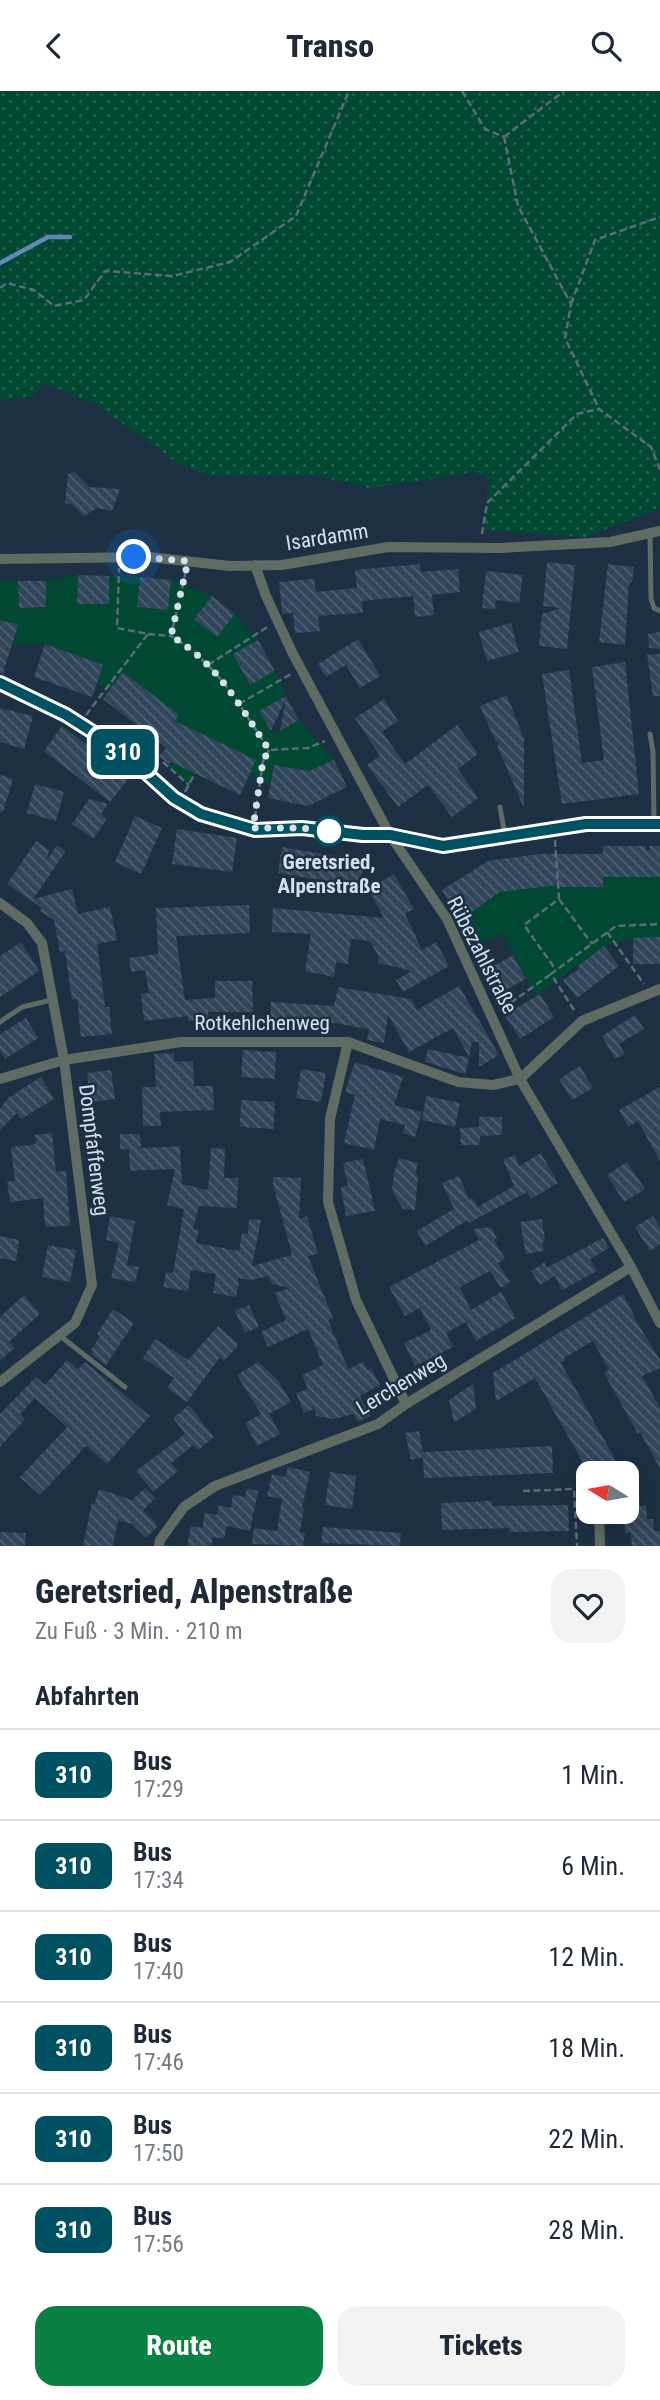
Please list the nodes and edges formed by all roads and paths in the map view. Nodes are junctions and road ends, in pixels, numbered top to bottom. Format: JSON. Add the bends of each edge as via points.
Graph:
{"nodes":[{"id":1,"x":349,"y":91,"type":"edge"},
{"id":2,"x":462,"y":91,"type":"edge"},
{"id":3,"x":564,"y":91,"type":"edge"},
{"id":4,"x":505,"y":137,"type":"junction"},
{"id":5,"x":660,"y":216,"type":"edge"},
{"id":6,"x":0,"y":288,"type":"edge"},
{"id":7,"x":571,"y":304,"type":"junction"},
{"id":8,"x":599,"y":409,"type":"junction"},
{"id":9,"x":660,"y":470,"type":"edge"},
{"id":10,"x":655,"y":532,"type":"edge"},
{"id":11,"x":480,"y":548,"type":"junction"},
{"id":12,"x":119,"y":558,"type":"junction"},
{"id":13,"x":0,"y":559,"type":"edge"},
{"id":14,"x":188,"y":561,"type":"junction"},
{"id":15,"x":255,"y":565,"type":"junction"},
{"id":16,"x":660,"y":611,"type":"edge"},
{"id":17,"x":278,"y":621,"type":"junction"},
{"id":18,"x":148,"y":635,"type":"junction"},
{"id":19,"x":171,"y":636,"type":"junction"},
{"id":20,"x":208,"y":665,"type":"junction"},
{"id":21,"x":301,"y":668,"type":"junction"},
{"id":22,"x":0,"y":683,"type":"edge"},
{"id":23,"x":239,"y":704,"type":"junction"},
{"id":24,"x":80,"y":723,"type":"junction"},
{"id":25,"x":336,"y":734,"type":"junction"},
{"id":26,"x":650,"y":734,"type":"dead end"},
{"id":27,"x":269,"y":750,"type":"junction"},
{"id":28,"x":163,"y":762,"type":"dead end"},
{"id":29,"x":195,"y":773,"type":"dead end"},
{"id":30,"x":189,"y":785,"type":"junction"},
{"id":31,"x":185,"y":792,"type":"dead end"},
{"id":32,"x":500,"y":807,"type":"dead end"},
{"id":33,"x":657,"y":824,"type":"edge"},
{"id":34,"x":253,"y":828,"type":"junction"},
{"id":35,"x":554,"y":829,"type":"junction"},
{"id":36,"x":390,"y":835,"type":"junction"},
{"id":37,"x":505,"y":836,"type":"junction"},
{"id":38,"x":559,"y":899,"type":"junction"},
{"id":39,"x":0,"y":903,"type":"edge"},
{"id":40,"x":660,"y":923,"type":"edge"},
{"id":41,"x":607,"y":932,"type":"junction"},
{"id":42,"x":592,"y":944,"type":"junction"},
{"id":43,"x":556,"y":970,"type":"junction"},
{"id":44,"x":551,"y":974,"type":"junction"},
{"id":45,"x":655,"y":991,"type":"edge"},
{"id":46,"x":52,"y":1000,"type":"junction"},
{"id":47,"x":492,"y":1016,"type":"junction"},
{"id":48,"x":582,"y":1021,"type":"junction"},
{"id":49,"x":0,"y":1022,"type":"edge"},
{"id":50,"x":348,"y":1042,"type":"junction"},
{"id":51,"x":64,"y":1061,"type":"junction"},
{"id":52,"x":0,"y":1079,"type":"edge"},
{"id":53,"x":520,"y":1079,"type":"junction"},
{"id":54,"x":631,"y":1267,"type":"junction"},
{"id":55,"x":660,"y":1323,"type":"edge"},
{"id":56,"x":59,"y":1335,"type":"junction"},
{"id":57,"x":0,"y":1382,"type":"edge"},
{"id":58,"x":125,"y":1387,"type":"dead end"},
{"id":59,"x":406,"y":1404,"type":"junction"},
{"id":60,"x":523,"y":1491,"type":"dead end"},
{"id":61,"x":599,"y":1524,"type":"edge"},
{"id":62,"x":159,"y":1546,"type":"edge"},
{"id":63,"x":577,"y":1546,"type":"edge"},
{"id":64,"x":600,"y":1546,"type":"edge"}],
"edges":[{"from":1,"to":6,"type":"path","via":[[296,216],[230,262],[173,276],[106,271],[84,300],[54,306],[34,290],[8,283]]},
{"from":2,"to":4,"type":"path","via":[[485,129]]},
{"from":3,"to":4,"type":"path"},
{"from":4,"to":7,"type":"path","via":[[518,206]]},
{"from":5,"to":7,"type":"path","via":[[595,240]]},
{"from":7,"to":8,"type":"path","via":[[565,338]]},
{"from":8,"to":9,"type":"path","via":[[651,447]]},
{"from":8,"to":11,"type":"path","via":[[577,414],[487,503]]},
{"from":10,"to":11,"type":"street","name":"Isardamm","via":[[610,542]]},
{"from":10,"to":16,"type":"lane","via":[[651,600]]},
{"from":11,"to":15,"type":"street","name":"Isardamm","via":[[388,547],[282,565]]},
{"from":12,"to":13,"type":"street","name":"Isardamm"},
{"from":12,"to":14,"type":"street","name":"Isardamm"},
{"from":12,"to":18,"type":"path","via":[[117,628]]},
{"from":14,"to":15,"type":"street","name":"Isardamm"},
{"from":14,"to":19,"type":"path"},
{"from":15,"to":17,"type":"street","name":"Rübezahlstraße"},
{"from":17,"to":20,"type":"path"},
{"from":17,"to":21,"type":"street","name":"Rübezahlstraße"},
{"from":18,"to":19,"type":"path"},
{"from":18,"to":24,"type":"path"},
{"from":19,"to":20,"type":"path"},
{"from":20,"to":23,"type":"path"},
{"from":21,"to":23,"type":"path"},
{"from":21,"to":25,"type":"street","name":"Rübezahlstraße"},
{"from":22,"to":24,"type":"street"},
{"from":23,"to":27,"type":"path"},
{"from":24,"to":34,"type":"street","via":[[121,750],[174,798],[201,814]]},
{"from":25,"to":27,"type":"path","via":[[308,748]]},
{"from":25,"to":36,"type":"street","name":"Rübezahlstraße"},
{"from":26,"to":33,"type":"lane"},
{"from":27,"to":34,"type":"path","via":[[263,761]]},
{"from":28,"to":30,"type":"path"},
{"from":29,"to":30,"type":"path"},
{"from":30,"to":31,"type":"path"},
{"from":32,"to":37,"type":"lane"},
{"from":33,"to":35,"type":"street"},
{"from":34,"to":36,"type":"street"},
{"from":35,"to":37,"type":"street"},
{"from":35,"to":38,"type":"path"},
{"from":36,"to":37,"type":"street","via":[[443,846]]},
{"from":36,"to":47,"type":"street","name":"Rübezahlstraße","via":[[447,919]]},
{"from":38,"to":42,"type":"path"},
{"from":38,"to":43,"type":"path","via":[[524,925]]},
{"from":39,"to":46,"type":"street","name":"Dompfaffenweg","via":[[27,923],[42,943]]},
{"from":40,"to":41,"type":"path","via":[[617,926]]},
{"from":41,"to":42,"type":"path"},
{"from":41,"to":45,"type":"path"},
{"from":42,"to":43,"type":"path"},
{"from":43,"to":44,"type":"path"},
{"from":44,"to":47,"type":"path"},
{"from":44,"to":48,"type":"path"},
{"from":45,"to":48,"type":"street"},
{"from":46,"to":49,"type":"lane","via":[[22,1007]]},
{"from":46,"to":51,"type":"street","name":"Dompfaffenweg"},
{"from":47,"to":53,"type":"street","name":"Rübezahlstraße"},
{"from":48,"to":53,"type":"street"},
{"from":50,"to":51,"type":"street","name":"Rotkehlchenweg","via":[[181,1042]]},
{"from":50,"to":53,"type":"street","name":"Rotkehlchenweg","via":[[458,1082],[493,1085]]},
{"from":50,"to":59,"type":"street","via":[[330,1119],[328,1202],[356,1300]]},
{"from":51,"to":52,"type":"street","name":"Rotkehlchenweg"},
{"from":51,"to":56,"type":"street","name":"Dompfaffenweg","via":[[92,1285],[75,1323]]},
{"from":53,"to":54,"type":"street","name":"Rübezahlstraße"},
{"from":54,"to":55,"type":"street","name":"Rübezahlstraße"},
{"from":54,"to":59,"type":"street","name":"Lerchenweg"},
{"from":56,"to":57,"type":"street","name":"Dompfaffenweg"},
{"from":56,"to":58,"type":"lane"},
{"from":59,"to":62,"type":"street","name":"Lerchenweg","via":[[378,1425],[215,1486],[184,1507]]},
{"from":60,"to":63,"type":"path","via":[[574,1489]]},
{"from":61,"to":64,"type":"street"}]}
